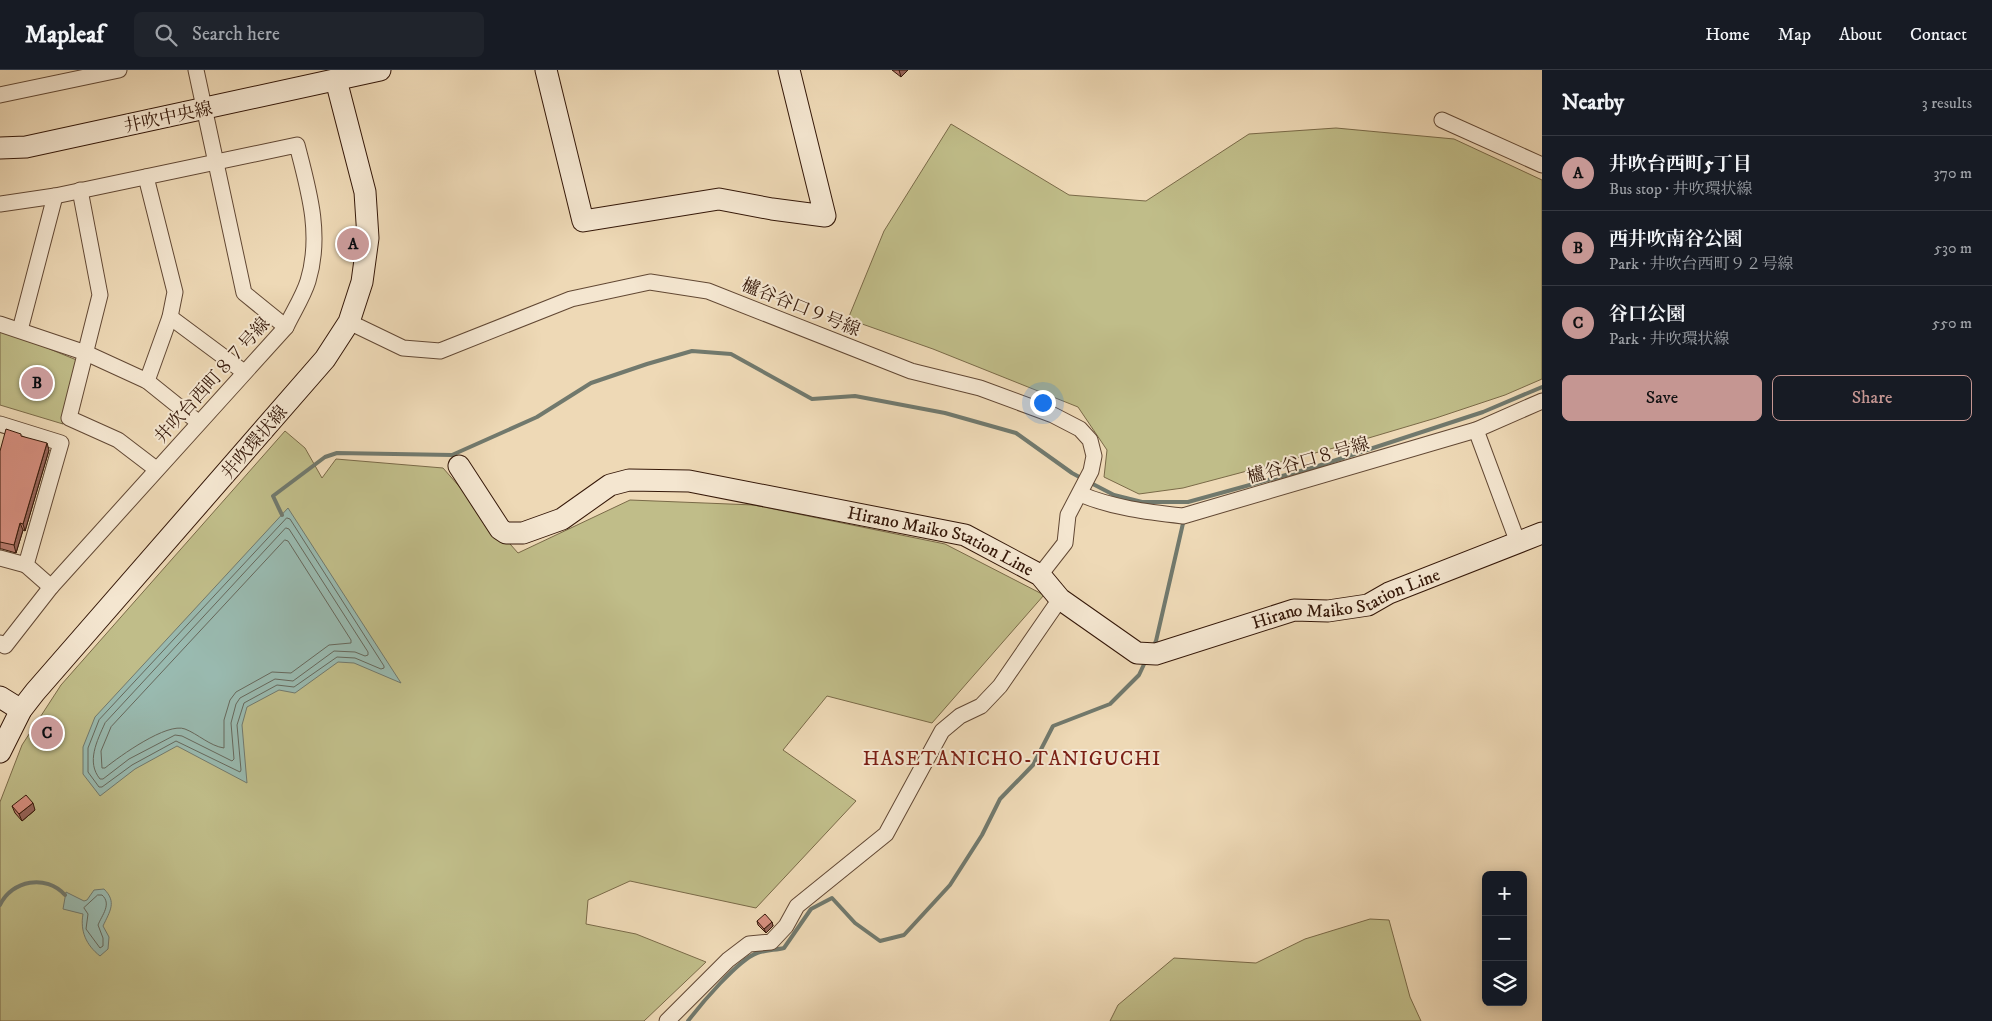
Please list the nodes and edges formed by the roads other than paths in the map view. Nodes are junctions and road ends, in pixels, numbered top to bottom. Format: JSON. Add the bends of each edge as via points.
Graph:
{"nodes":[{"id":1,"x":119,"y":70,"type":"edge"},
{"id":2,"x":196,"y":70,"type":"edge"},
{"id":3,"x":380,"y":70,"type":"edge"},
{"id":4,"x":546,"y":70,"type":"edge"},
{"id":5,"x":789,"y":70,"type":"edge"},
{"id":6,"x":336,"y":80,"type":"junction"},
{"id":7,"x":0,"y":95,"type":"edge"},
{"id":8,"x":204,"y":109,"type":"junction"},
{"id":9,"x":1442,"y":120,"type":"dead end"},
{"id":10,"x":0,"y":148,"type":"edge"},
{"id":11,"x":216,"y":162,"type":"junction"},
{"id":12,"x":1542,"y":164,"type":"edge"},
{"id":13,"x":146,"y":177,"type":"junction"},
{"id":14,"x":80,"y":190,"type":"junction"},
{"id":15,"x":55,"y":196,"type":"junction"},
{"id":16,"x":0,"y":204,"type":"edge"},
{"id":17,"x":170,"y":317,"type":"junction"},
{"id":18,"x":349,"y":322,"type":"junction"},
{"id":19,"x":0,"y":324,"type":"edge"},
{"id":20,"x":286,"y":327,"type":"junction"},
{"id":21,"x":20,"y":330,"type":"junction"},
{"id":22,"x":86,"y":353,"type":"junction"},
{"id":23,"x":244,"y":372,"type":"junction"},
{"id":24,"x":147,"y":381,"type":"junction"},
{"id":25,"x":1542,"y":401,"type":"edge"},
{"id":26,"x":198,"y":422,"type":"junction"},
{"id":27,"x":0,"y":424,"type":"edge"},
{"id":28,"x":1476,"y":430,"type":"junction"},
{"id":29,"x":459,"y":466,"type":"dead end"},
{"id":30,"x":156,"y":469,"type":"junction"},
{"id":31,"x":1085,"y":484,"type":"junction"},
{"id":32,"x":1542,"y":533,"type":"edge"},
{"id":33,"x":1518,"y":543,"type":"junction"},
{"id":34,"x":0,"y":558,"type":"edge"},
{"id":35,"x":26,"y":565,"type":"junction"},
{"id":36,"x":1040,"y":575,"type":"junction"},
{"id":37,"x":51,"y":587,"type":"junction"},
{"id":38,"x":1060,"y":599,"type":"junction"},
{"id":39,"x":0,"y":643,"type":"edge"},
{"id":40,"x":0,"y":697,"type":"edge"},
{"id":41,"x":21,"y":710,"type":"junction"},
{"id":42,"x":0,"y":752,"type":"edge"},
{"id":43,"x":667,"y":1021,"type":"edge"}],
"edges":[{"from":1,"to":7,"type":"street"},
{"from":2,"to":8,"type":"street"},
{"from":3,"to":6,"type":"street","name":"井吹中央線"},
{"from":4,"to":5,"type":"street","via":[[584,221],[719,199],[825,216]]},
{"from":6,"to":8,"type":"street","name":"井吹中央線"},
{"from":6,"to":18,"type":"street","name":"井吹環状線","via":[[365,192],[367,229],[362,282]]},
{"from":8,"to":10,"type":"street","name":"井吹中央線","via":[[26,147]]},
{"from":8,"to":11,"type":"street"},
{"from":9,"to":12,"type":"street"},
{"from":11,"to":13,"type":"street","name":"井吹台西町８７号線"},
{"from":11,"to":20,"type":"street","via":[[244,293]]},
{"from":11,"to":20,"type":"street","name":"井吹台西町８７号線","via":[[297,145],[311,201],[315,244],[308,282]]},
{"from":13,"to":14,"type":"street","name":"井吹台西町８７号線"},
{"from":13,"to":17,"type":"street","via":[[175,292]]},
{"from":14,"to":15,"type":"street","name":"井吹台西町８７号線"},
{"from":14,"to":22,"type":"street","via":[[100,295]]},
{"from":15,"to":16,"type":"street","name":"井吹台西町８７号線"},
{"from":15,"to":21,"type":"street"},
{"from":17,"to":23,"type":"street"},
{"from":17,"to":24,"type":"street"},
{"from":18,"to":31,"type":"street","name":"櫨谷谷口９号線","via":[[403,348],[440,351],[571,299],[650,282],[708,290],[911,371],[980,388],[1053,415],[1080,429],[1090,440],[1094,456]]},
{"from":18,"to":41,"type":"street","name":"井吹環状線","via":[[325,360]]},
{"from":19,"to":21,"type":"street"},
{"from":20,"to":23,"type":"street","name":"井吹台西町８７号線"},
{"from":21,"to":22,"type":"street"},
{"from":22,"to":24,"type":"street"},
{"from":22,"to":30,"type":"street","via":[[69,418],[118,440]]},
{"from":23,"to":26,"type":"street","name":"井吹台西町８７号線"},
{"from":24,"to":26,"type":"street"},
{"from":25,"to":28,"type":"street","name":"櫨谷谷口８号線"},
{"from":26,"to":30,"type":"street","name":"井吹台西町８７号線"},
{"from":27,"to":35,"type":"street","via":[[61,443]]},
{"from":28,"to":31,"type":"street","name":"櫨谷谷口８号線","via":[[1183,516],[1096,501]]},
{"from":28,"to":33,"type":"street"},
{"from":29,"to":36,"type":"street","name":"Hirano Maiko Station Line","via":[[490,515],[506,533],[523,533],[562,519],[610,485],[629,480],[689,480],[965,535]]},
{"from":30,"to":37,"type":"street","name":"井吹台西町８７号線"},
{"from":31,"to":36,"type":"street","name":"櫨谷谷口９号線","via":[[1068,515],[1065,543]]},
{"from":32,"to":33,"type":"street","name":"Hirano Maiko Station Line"},
{"from":33,"to":38,"type":"street","name":"Hirano Maiko Station Line","via":[[1389,593],[1368,605],[1328,611],[1294,610],[1151,654],[1137,653]]},
{"from":34,"to":35,"type":"street"},
{"from":35,"to":37,"type":"street"},
{"from":36,"to":38,"type":"street","name":"Hirano Maiko Station Line"},
{"from":37,"to":39,"type":"street","name":"井吹台西町８７号線","via":[[5,646]]},
{"from":38,"to":43,"type":"street","via":[[1000,686],[981,706],[960,716],[942,731],[886,834],[797,906],[786,926],[771,942],[749,944],[728,960]]},
{"from":40,"to":41,"type":"street"},
{"from":41,"to":42,"type":"street","name":"井吹環状線"}]}
